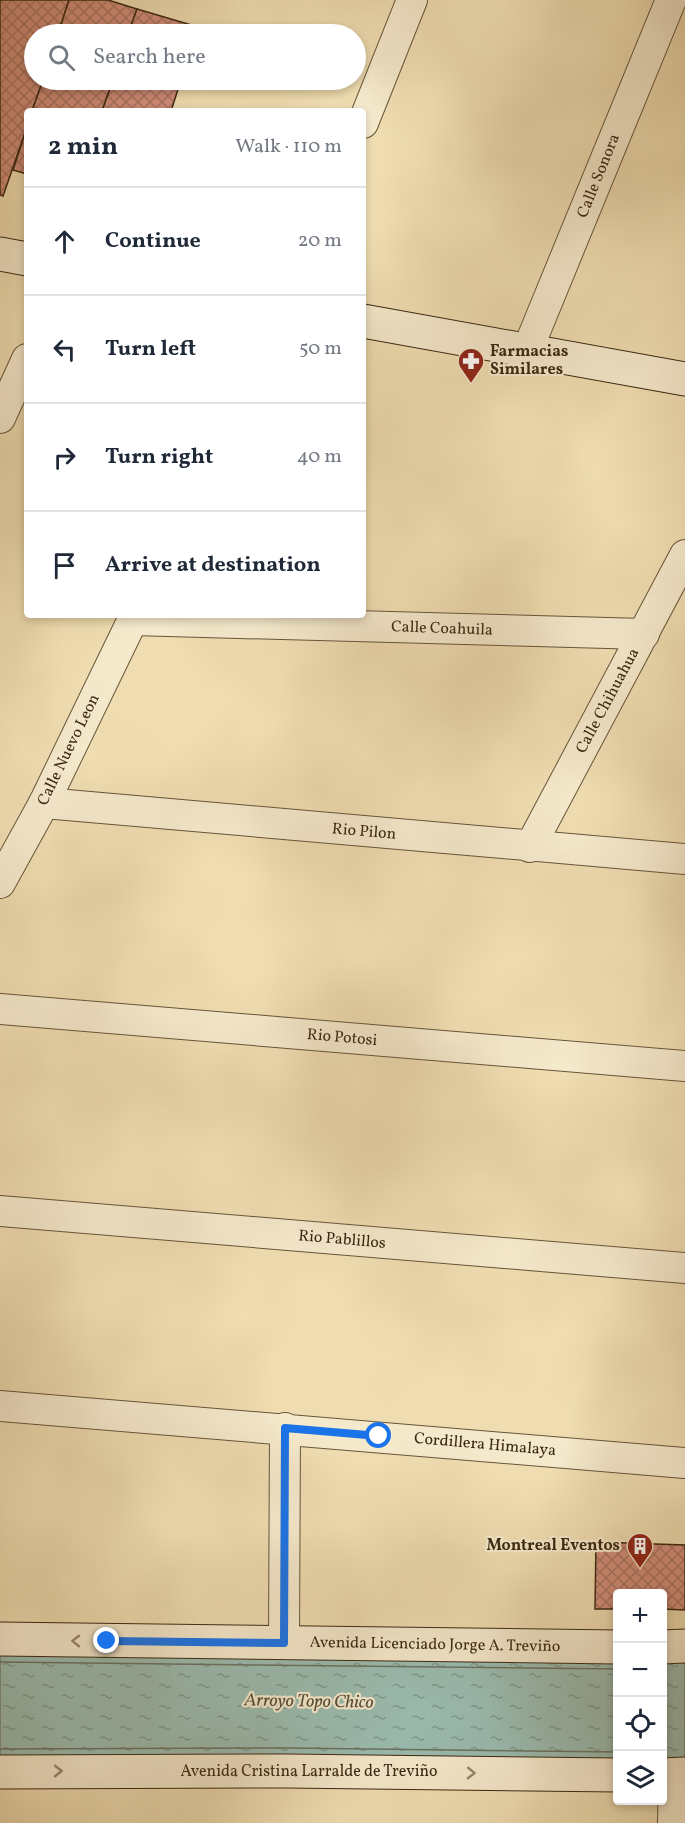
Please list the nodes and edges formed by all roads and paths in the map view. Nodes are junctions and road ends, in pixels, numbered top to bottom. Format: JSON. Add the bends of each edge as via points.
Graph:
{"nodes":[{"id":1,"x":412,"y":0,"type":"edge"},
{"id":2,"x":671,"y":0,"type":"edge"},
{"id":3,"x":366,"y":115,"type":"edge"},
{"id":4,"x":0,"y":254,"type":"edge"},
{"id":5,"x":24,"y":258,"type":"edge"},
{"id":6,"x":366,"y":322,"type":"edge"},
{"id":7,"x":527,"y":351,"type":"junction"},
{"id":8,"x":24,"y":366,"type":"edge"},
{"id":9,"x":685,"y":379,"type":"edge"},
{"id":10,"x":0,"y":418,"type":"edge"},
{"id":11,"x":685,"y":555,"type":"edge"},
{"id":12,"x":134,"y":618,"type":"edge"},
{"id":13,"x":644,"y":634,"type":"junction"},
{"id":14,"x":44,"y":803,"type":"junction"},
{"id":15,"x":530,"y":848,"type":"junction"},
{"id":16,"x":685,"y":859,"type":"edge"},
{"id":17,"x":0,"y":884,"type":"edge"},
{"id":18,"x":0,"y":1009,"type":"edge"},
{"id":19,"x":685,"y":1066,"type":"edge"},
{"id":20,"x":0,"y":1211,"type":"edge"},
{"id":21,"x":685,"y":1268,"type":"edge"},
{"id":22,"x":0,"y":1406,"type":"edge"},
{"id":23,"x":285,"y":1428,"type":"junction"},
{"id":24,"x":685,"y":1462,"type":"edge"},
{"id":25,"x":0,"y":1640,"type":"edge"},
{"id":26,"x":284,"y":1643,"type":"junction"},
{"id":27,"x":613,"y":1647,"type":"edge"},
{"id":28,"x":667,"y":1647,"type":"edge"},
{"id":29,"x":685,"y":1647,"type":"edge"},
{"id":30,"x":0,"y":1772,"type":"edge"},
{"id":31,"x":613,"y":1774,"type":"edge"},
{"id":32,"x":674,"y":1775,"type":"edge"},
{"id":33,"x":673,"y":1823,"type":"edge"}],
"edges":[{"from":1,"to":3,"type":"street"},
{"from":2,"to":7,"type":"street","name":"Calle Sonora"},
{"from":4,"to":5,"type":"main road"},
{"from":6,"to":7,"type":"main road"},
{"from":7,"to":9,"type":"main road"},
{"from":8,"to":10,"type":"street"},
{"from":11,"to":13,"type":"street","name":"Calle Chihuahua"},
{"from":12,"to":13,"type":"street","name":"Calle Coahuila"},
{"from":12,"to":14,"type":"street","name":"Calle Nuevo Leon"},
{"from":13,"to":15,"type":"street","name":"Calle Chihuahua"},
{"from":14,"to":15,"type":"street","name":"Rio Pilon"},
{"from":14,"to":17,"type":"street","name":"Calle Nuevo Leon"},
{"from":15,"to":16,"type":"street","name":"Rio Pilon"},
{"from":18,"to":19,"type":"street","name":"Rio Potosi"},
{"from":20,"to":21,"type":"street","name":"Rio Pablillos"},
{"from":22,"to":23,"type":"street","name":"Cordillera Himalaya"},
{"from":23,"to":24,"type":"street","name":"Cordillera Himalaya"},
{"from":23,"to":26,"type":"street"},
{"from":26,"to":25,"type":"main road","name":"Avenida Licenciado Jorge A. Treviño","one_way":true},
{"from":26,"to":27,"type":"main road","name":"Avenida Licenciado Jorge A. Treviño"},
{"from":28,"to":29,"type":"main road"},
{"from":30,"to":31,"type":"main road","name":"Avenida Cristina Larralde de Treviño","one_way":true},
{"from":32,"to":33,"type":"street"}]}
